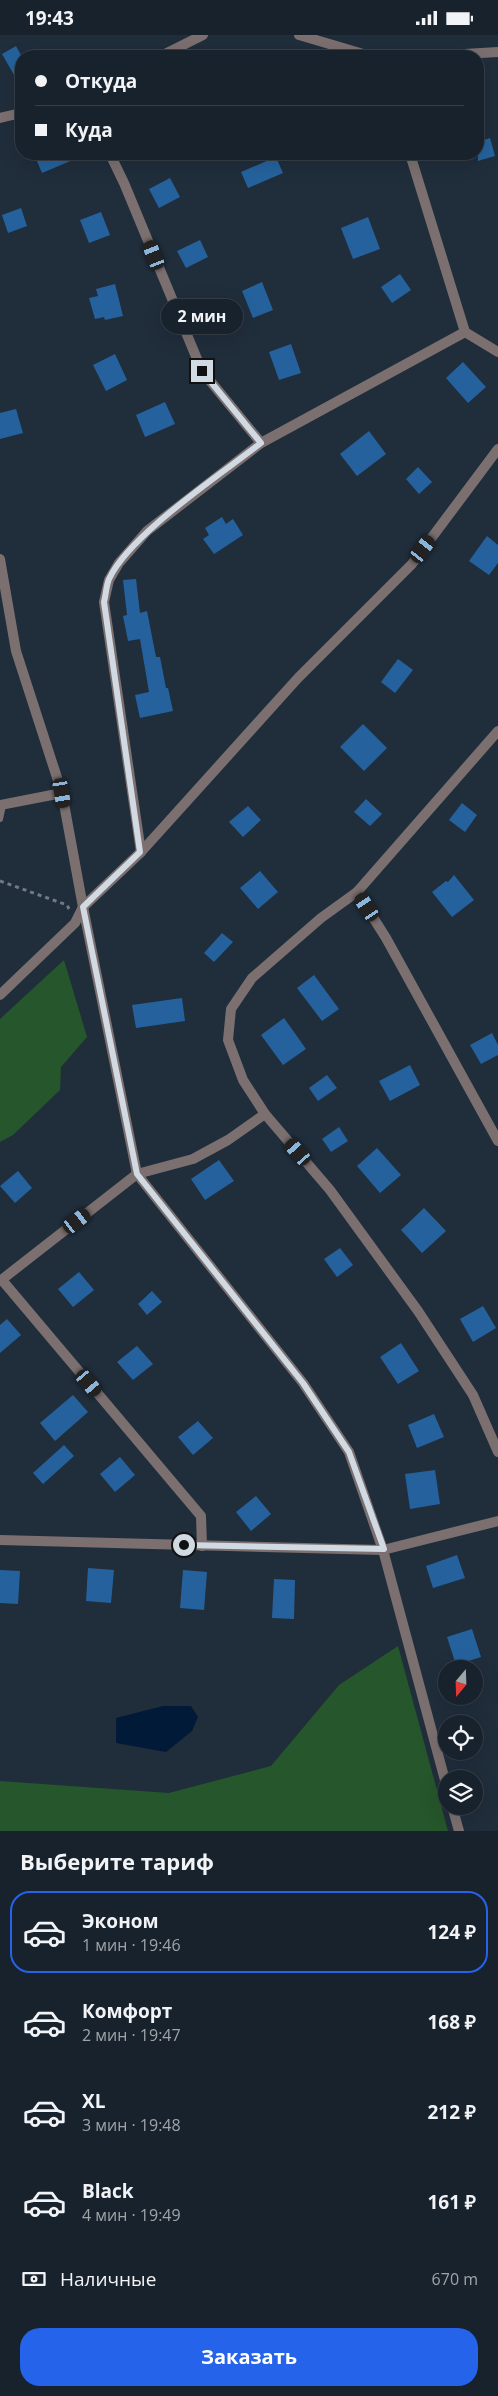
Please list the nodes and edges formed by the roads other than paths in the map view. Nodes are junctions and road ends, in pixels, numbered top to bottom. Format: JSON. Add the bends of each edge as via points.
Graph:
{"nodes":[{"id":1,"x":203,"y":35,"type":"edge"},
{"id":2,"x":299,"y":35,"type":"edge"},
{"id":3,"x":173,"y":50,"type":"edge"},
{"id":4,"x":350,"y":50,"type":"edge"},
{"id":5,"x":498,"y":52,"type":"edge"},
{"id":6,"x":484,"y":53,"type":"edge"},
{"id":7,"x":15,"y":114,"type":"edge"},
{"id":8,"x":0,"y":118,"type":"edge"},
{"id":9,"x":113,"y":160,"type":"edge"},
{"id":10,"x":412,"y":160,"type":"edge"},
{"id":11,"x":465,"y":332,"type":"junction"},
{"id":12,"x":498,"y":352,"type":"edge"},
{"id":13,"x":261,"y":443,"type":"junction"},
{"id":14,"x":498,"y":449,"type":"edge"},
{"id":15,"x":0,"y":559,"type":"edge"},
{"id":16,"x":498,"y":731,"type":"edge"},
{"id":17,"x":62,"y":793,"type":"junction"},
{"id":18,"x":2,"y":805,"type":"edge"},
{"id":19,"x":0,"y":819,"type":"edge"},
{"id":20,"x":140,"y":852,"type":"junction"},
{"id":21,"x":357,"y":892,"type":"junction"},
{"id":22,"x":83,"y":907,"type":"junction"},
{"id":23,"x":0,"y":995,"type":"edge"},
{"id":24,"x":265,"y":1113,"type":"junction"},
{"id":25,"x":498,"y":1141,"type":"edge"},
{"id":26,"x":137,"y":1174,"type":"junction"},
{"id":27,"x":1,"y":1280,"type":"edge"},
{"id":28,"x":498,"y":1452,"type":"edge"},
{"id":29,"x":498,"y":1521,"type":"edge"},
{"id":30,"x":0,"y":1540,"type":"edge"},
{"id":31,"x":202,"y":1546,"type":"junction"},
{"id":32,"x":384,"y":1549,"type":"junction"},
{"id":33,"x":442,"y":1770,"type":"edge"},
{"id":34,"x":455,"y":1815,"type":"edge"},
{"id":35,"x":459,"y":1831,"type":"edge"}],
"edges":[{"from":1,"to":3,"type":"street"},
{"from":2,"to":4,"type":"street"},
{"from":5,"to":6,"type":"street"},
{"from":7,"to":8,"type":"street"},
{"from":9,"to":13,"type":"street","via":[[202,371]]},
{"from":10,"to":11,"type":"street"},
{"from":11,"to":12,"type":"street"},
{"from":11,"to":13,"type":"street"},
{"from":13,"to":20,"type":"street","via":[[147,531],[109,580],[104,602]]},
{"from":14,"to":20,"type":"street","via":[[412,564],[298,678]]},
{"from":15,"to":17,"type":"street","via":[[16,651]]},
{"from":16,"to":21,"type":"street"},
{"from":17,"to":18,"type":"street"},
{"from":17,"to":22,"type":"street"},
{"from":18,"to":19,"type":"lane"},
{"from":20,"to":22,"type":"street"},
{"from":21,"to":24,"type":"street","via":[[321,918],[252,978],[232,1009],[228,1040],[243,1079]]},
{"from":21,"to":25,"type":"street","via":[[386,938]]},
{"from":22,"to":23,"type":"street","via":[[75,923]]},
{"from":22,"to":26,"type":"street"},
{"from":24,"to":26,"type":"street","via":[[228,1140],[192,1159]]},
{"from":24,"to":28,"type":"street","via":[[330,1190],[418,1311],[473,1395]]},
{"from":26,"to":27,"type":"street"},
{"from":26,"to":32,"type":"street","via":[[303,1383],[349,1452]]},
{"from":27,"to":31,"type":"street","via":[[201,1516]]},
{"from":29,"to":32,"type":"street"},
{"from":30,"to":31,"type":"street"},
{"from":31,"to":32,"type":"street"},
{"from":32,"to":33,"type":"street"},
{"from":34,"to":35,"type":"street"}]}
